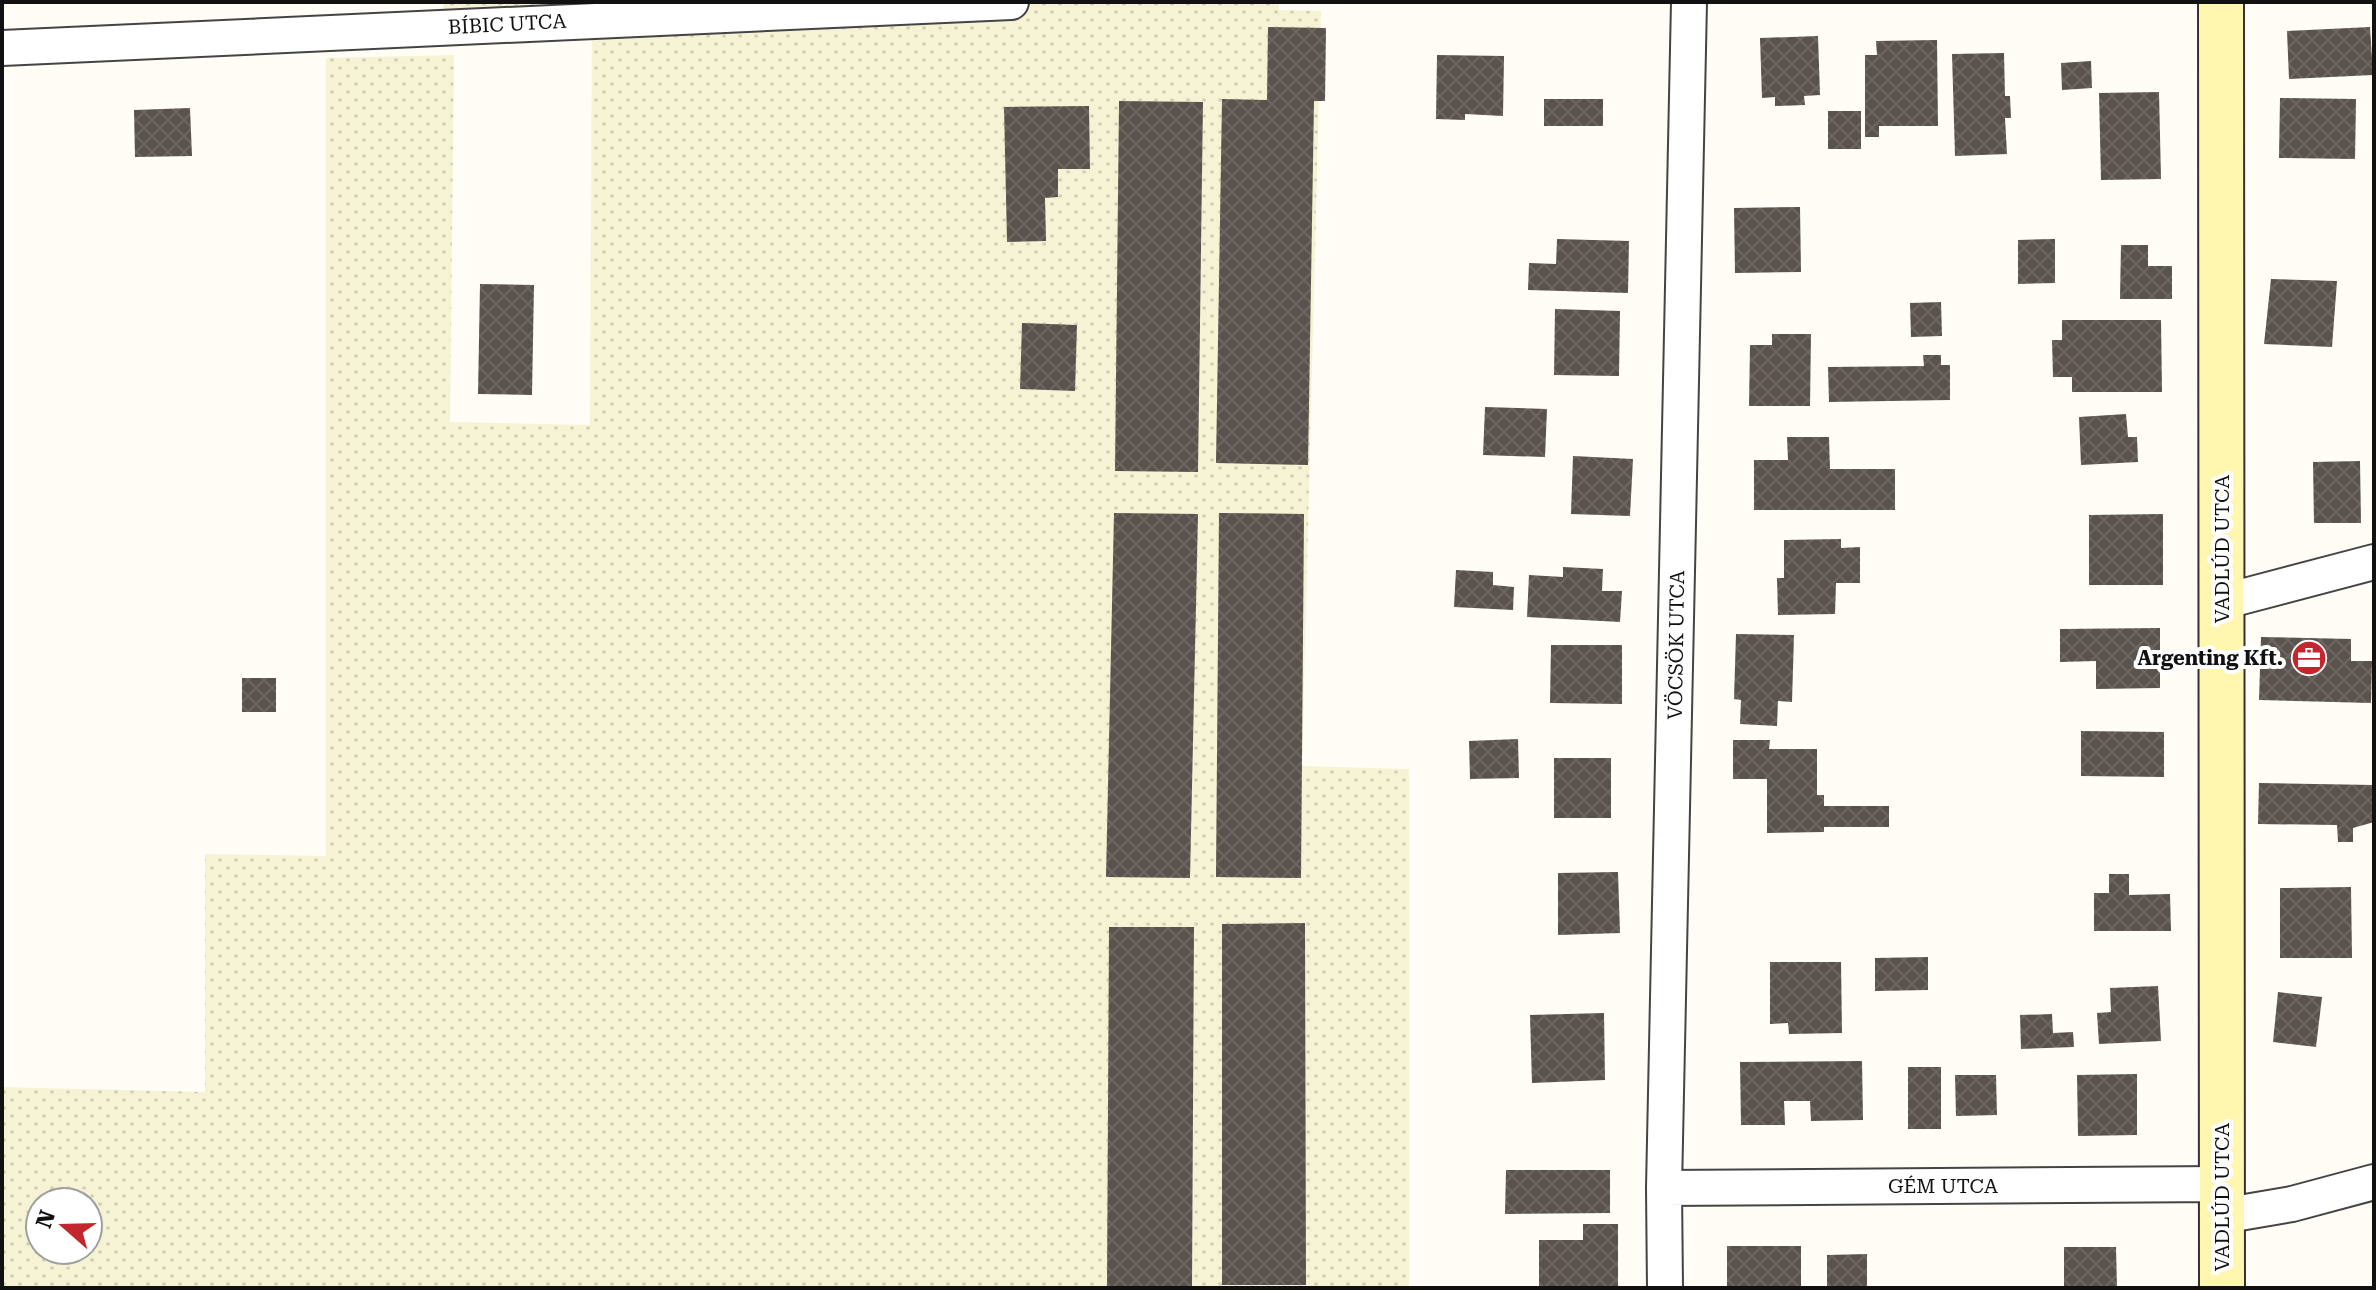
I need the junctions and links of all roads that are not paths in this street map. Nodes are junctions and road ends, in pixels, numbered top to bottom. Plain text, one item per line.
1 (1011, 2) edge
2 (1689, 2) edge
3 (2221, 2) edge
4 (2, 48) edge
5 (2374, 562) edge
6 (2222, 602) junction
7 (2374, 1182) edge
8 (1664, 1188) junction
9 (2222, 1200) junction
10 (1665, 1288) edge
11 (2222, 1288) edge

1 - 4 street, BÍBIC UTCA
2 - 8 street, VÖCSÖK UTCA
3 - 6 street, VADLÚD UTCA
5 - 6 street
6 - 9 street, VADLÚD UTCA
7 - 9 street, GÉM UTCA
8 - 9 street, GÉM UTCA
8 - 10 street, VÖCSÖK UTCA
9 - 11 street, VADLÚD UTCA

